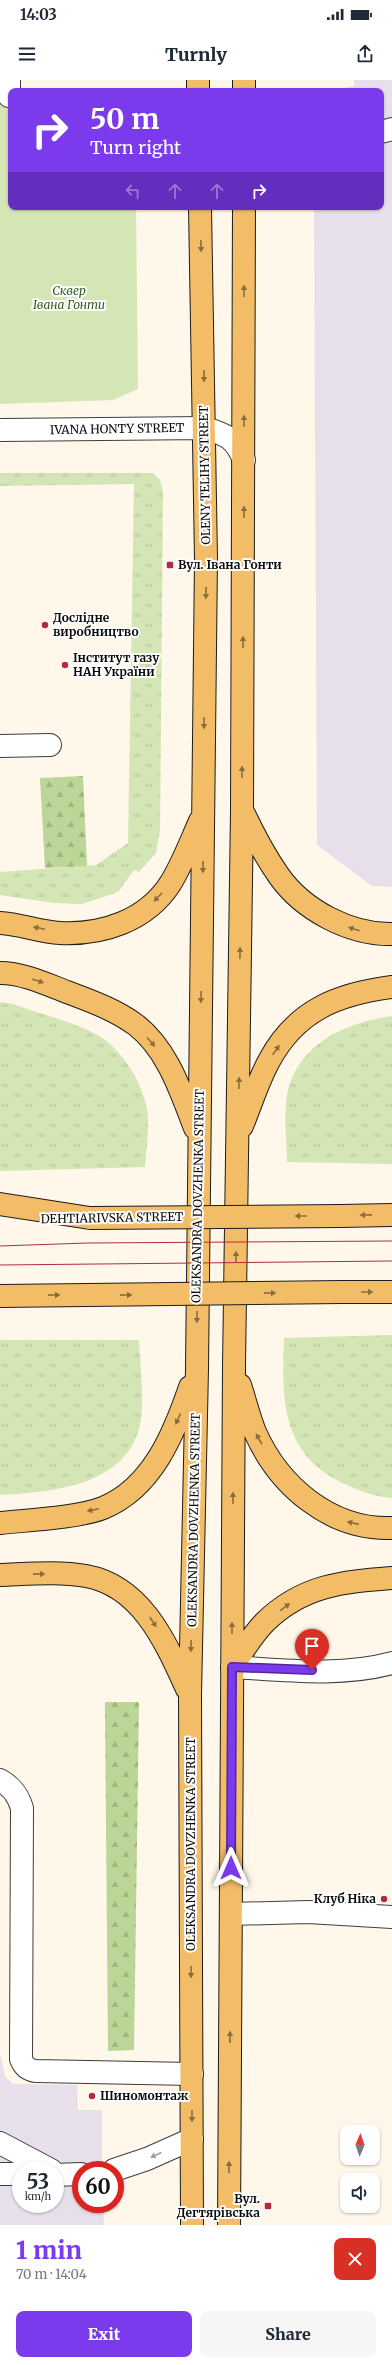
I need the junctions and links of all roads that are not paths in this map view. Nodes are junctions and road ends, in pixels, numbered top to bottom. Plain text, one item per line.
1 (200, 210) edge
2 (244, 210) edge
3 (205, 428) junction
4 (0, 430) edge
5 (244, 460) junction
6 (50, 745) dead end
7 (0, 746) edge
8 (242, 811) junction
9 (204, 814) junction
10 (0, 923) edge
11 (392, 934) edge
12 (0, 973) edge
13 (392, 987) edge
14 (238, 1136) junction
15 (199, 1138) junction
16 (0, 1204) edge
17 (392, 1215) edge
18 (90, 1218) junction
19 (0, 1220) edge
20 (392, 1292) edge
21 (10, 1296) edge
22 (0, 1302) edge
23 (234, 1366) junction
24 (196, 1369) junction
25 (0, 1523) edge
26 (392, 1528) edge
27 (0, 1575) edge
28 (392, 1578) edge
29 (392, 1663) edge
30 (232, 1667) junction
31 (190, 1695) junction
32 (0, 1780) edge
33 (231, 1914) junction
34 (392, 1917) edge
35 (192, 2074) junction
36 (192, 2139) junction
37 (0, 2143) edge
38 (33, 2161) edge
39 (124, 2167) edge
40 (0, 2174) edge
41 (12, 2174) edge
42 (192, 2225) edge
43 (229, 2225) edge

1 -> 3 main road, OLENY TELIHY STREET
5 -> 2 main road
3 - 4 street, IVANA HONTY STREET
3 - 5 street, IVANA HONTY STREET
3 -> 9 main road, OLENY TELIHY STREET
8 -> 5 main road
6 - 7 street
11 -> 8 main road
14 -> 8 main road
9 -> 10 main road
9 -> 15 main road, OLEKSANDRA DOVZHENKA STREET
12 -> 15 main road
14 -> 13 main road
23 -> 14 main road
15 -> 24 main road, OLEKSANDRA DOVZHENKA STREET
16 - 18 main road
17 -> 18 main road, DEHTIARIVSKA STREET, bridge
18 - 19 main road, DEHTIARIVSKA STREET
21 -> 20 main road, bridge
21 - 22 main road
26 -> 23 main road
30 -> 23 main road
24 -> 25 main road
24 -> 31 main road, OLEKSANDRA DOVZHENKA STREET
27 -> 31 main road
30 -> 28 main road
29 - 30 street
30 - 33 main road
31 -> 35 main road, OLEKSANDRA DOVZHENKA STREET
32 - 35 street
33 - 34 street
43 -> 33 main road
35 -> 36 main road, OLEKSANDRA DOVZHENKA STREET
36 -> 39 street
36 - 42 main road, OLEKSANDRA DOVZHENKA STREET
37 - 38 street
40 - 41 street

